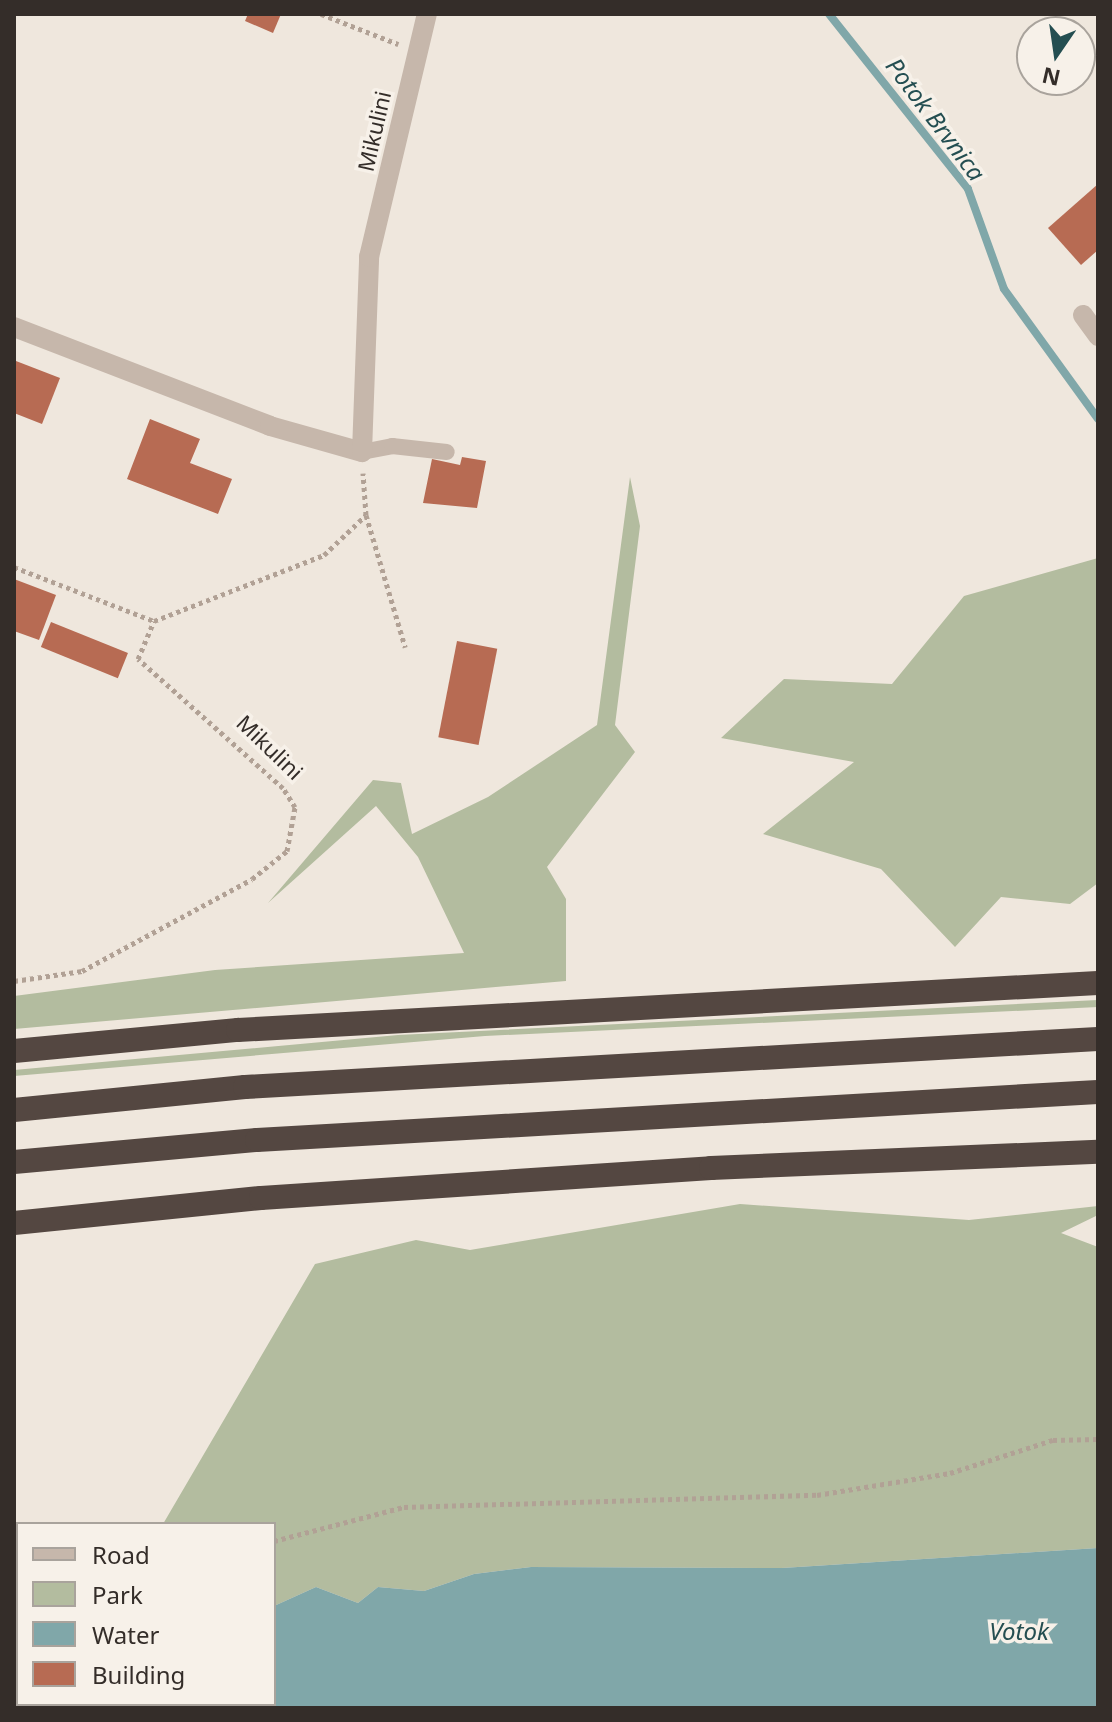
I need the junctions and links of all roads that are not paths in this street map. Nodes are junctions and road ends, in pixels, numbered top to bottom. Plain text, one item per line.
1 (427, 14) edge
2 (1083, 315) dead end
3 (14, 327) edge
4 (1098, 336) edge
5 (362, 452) junction
6 (447, 452) dead end
7 (1098, 983) edge
8 (1098, 1039) edge
9 (14, 1051) edge
10 (1098, 1092) edge
11 (14, 1110) edge
12 (1098, 1152) edge
13 (14, 1162) edge
14 (14, 1223) edge

1 - 5 street, Mikulini
2 - 4 street
3 - 5 street
5 - 6 lane
7 - 9 highway
8 - 11 highway
10 - 13 highway
12 - 14 highway

